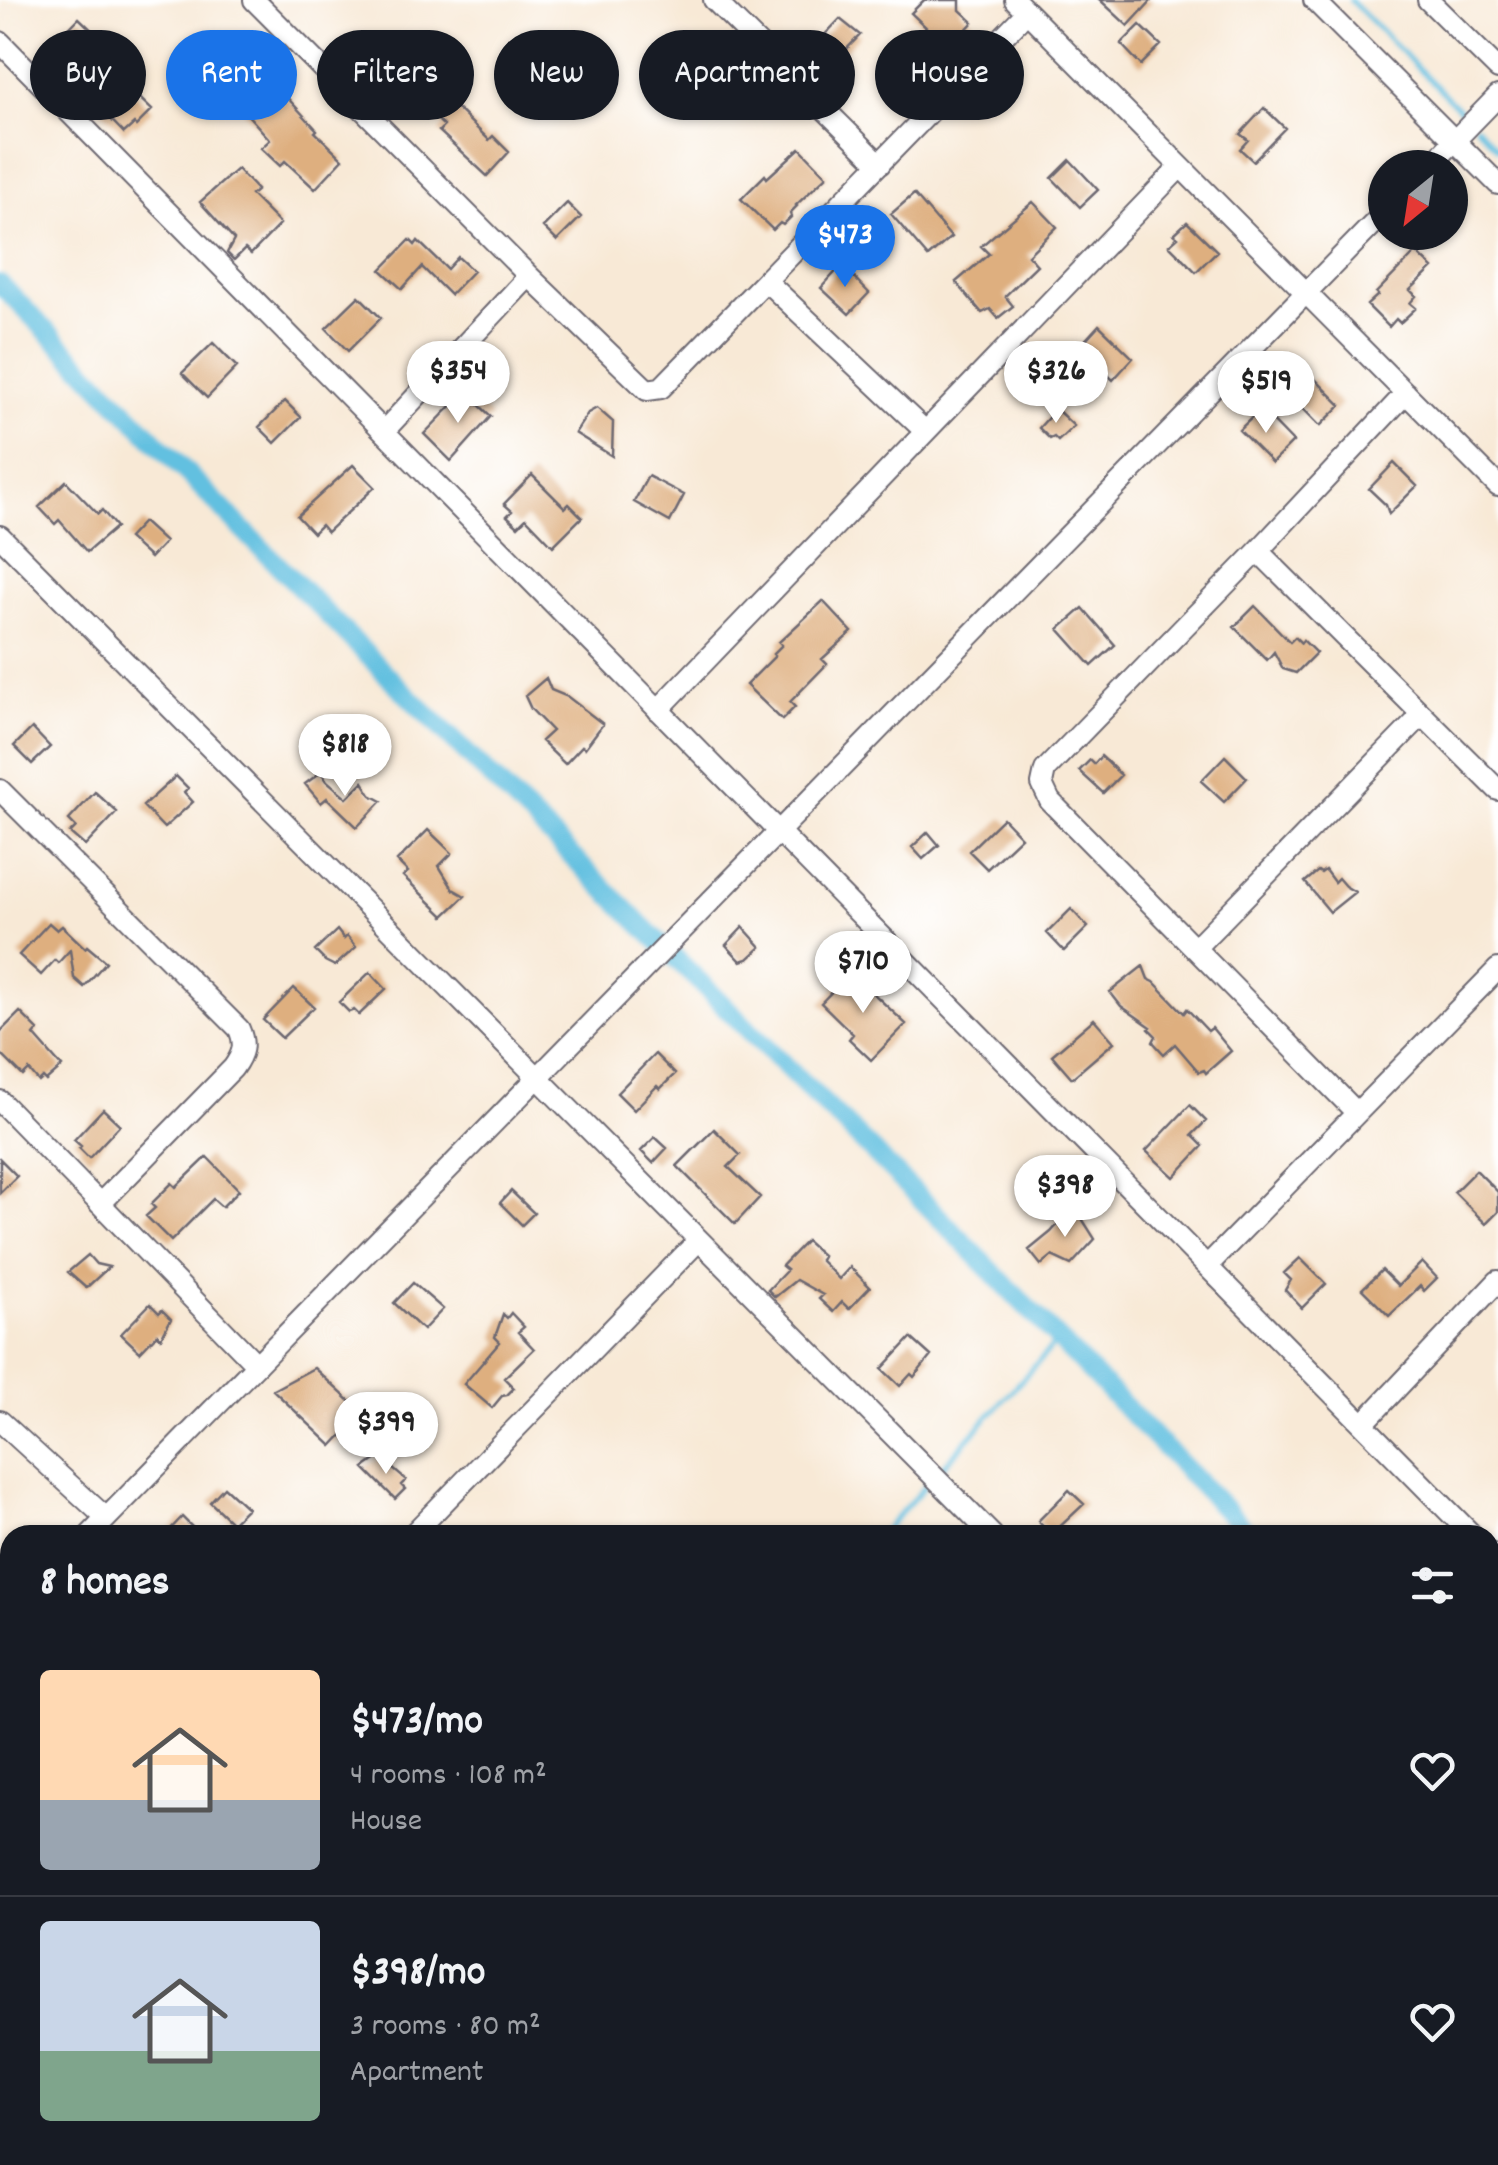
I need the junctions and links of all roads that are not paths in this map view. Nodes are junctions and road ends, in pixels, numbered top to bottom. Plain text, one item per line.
1 (254, 0) edge
2 (714, 0) edge
3 (1314, 0) edge
4 (1428, 0) edge
5 (1021, 6) edge
6 (0, 42) edge
7 (1498, 69) edge
8 (1498, 96) edge
9 (1455, 140) junction
10 (1445, 150) edge
11 (880, 164) junction
12 (1180, 166) junction
13 (1498, 184) edge
14 (1368, 229) edge
15 (529, 276) junction
16 (766, 281) junction
17 (1306, 293) junction
18 (1406, 393) junction
19 (384, 431) junction
20 (926, 432) junction
21 (1498, 486) edge
22 (0, 536) edge
23 (1258, 552) junction
24 (658, 710) junction
25 (1422, 715) junction
26 (0, 790) edge
27 (1498, 790) edge
28 (778, 832) junction
29 (1195, 948) junction
30 (1498, 969) edge
31 (539, 1078) junction
32 (0, 1101) edge
33 (1356, 1112) junction
34 (100, 1204) junction
35 (699, 1240) junction
36 (1207, 1266) junction
37 (1498, 1282) edge
38 (256, 1364) junction
39 (0, 1421) edge
40 (1363, 1424) junction
41 (106, 1518) junction
42 (99, 1525) edge
43 (422, 1525) edge
44 (982, 1525) edge
45 (1462, 1525) edge

1 - 15 street
2 - 11 street
3 - 9 street
4 - 7 street
5 - 11 street
5 - 12 street
6 - 19 street
8 - 9 street
9 - 10 street
9 - 13 street
11 - 16 street
12 - 17 street
12 - 20 street
14 - 17 street
15 - 16 street
15 - 19 street
16 - 20 street
17 - 18 street
17 - 28 street
18 - 21 street
18 - 23 street
19 - 24 street
20 - 24 street
22 - 31 street
23 - 25 street
23 - 29 street
24 - 28 street
25 - 27 street
25 - 29 street
26 - 34 street
28 - 31 street
28 - 36 street
29 - 33 street
30 - 33 street
31 - 35 street
31 - 38 street
32 - 34 street
33 - 36 street
34 - 38 street
35 - 43 street
35 - 44 street
36 - 40 street
37 - 40 street
38 - 41 street
39 - 41 street
40 - 45 street
41 - 42 street

